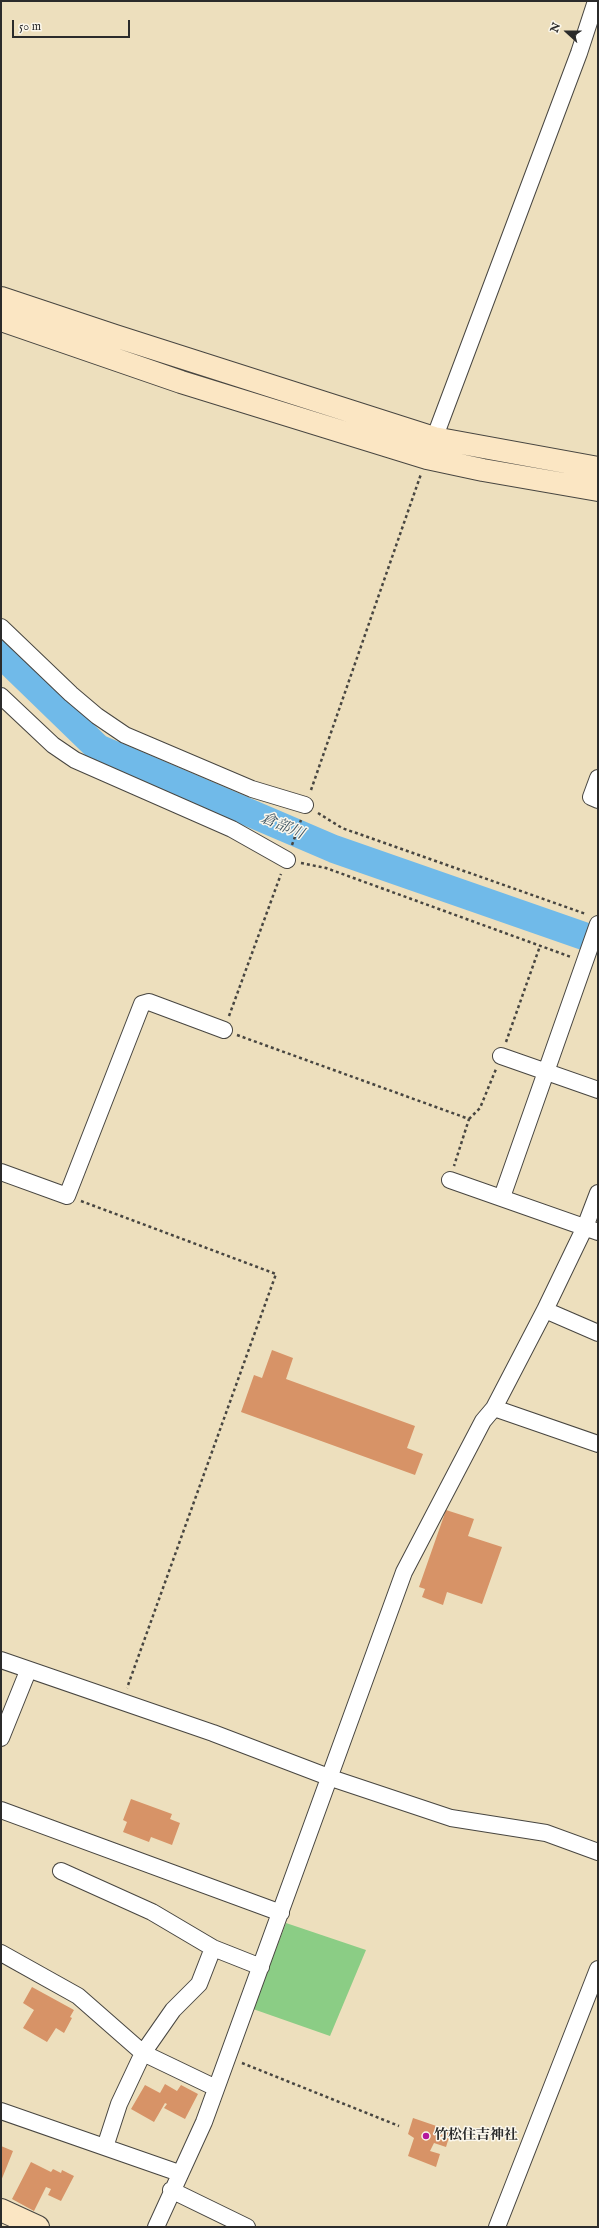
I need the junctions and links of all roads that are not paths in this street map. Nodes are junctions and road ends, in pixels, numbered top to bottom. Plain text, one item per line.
1 (596, 1) edge
2 (594, 24) edge
3 (1, 298) edge
4 (1, 320) edge
5 (430, 448) junction
6 (598, 468) edge
7 (598, 490) edge
8 (1, 627) edge
9 (1, 696) edge
10 (598, 778) edge
11 (598, 800) edge
12 (304, 809) road end
13 (289, 854) road end
14 (594, 924) edge
15 (224, 1030) road end
16 (501, 1056) road end
17 (546, 1071) junction
18 (598, 1090) edge
19 (1, 1172) edge
20 (450, 1180) road end
21 (598, 1193) edge
22 (502, 1197) junction
23 (592, 1230) edge
24 (545, 1310) junction
25 (598, 1334) edge
26 (494, 1408) junction
27 (598, 1444) edge
28 (1, 1660) edge
29 (28, 1671) junction
30 (1, 1738) edge
31 (331, 1778) junction
32 (1, 1810) edge
33 (598, 1852) edge
34 (61, 1871) dead end
35 (281, 1913) junction
36 (213, 1948) junction
37 (1, 1953) edge
38 (261, 1967) junction
39 (598, 1969) edge
40 (143, 2053) junction
41 (216, 2088) junction
42 (1, 2111) edge
43 (105, 2147) junction
44 (179, 2174) junction
45 (171, 2190) junction
46 (1, 2210) edge
47 (38, 2227) edge
48 (156, 2227) edge
49 (247, 2227) edge
50 (497, 2227) edge

1 - 2 street
2 - 5 street
3 - 5 street
4 - 5 street
5 - 6 street
5 - 7 street
8 - 12 street
9 - 13 street
10 - 11 street
14 - 17 street
15 - 19 street
16 - 17 street
17 - 18 street
17 - 22 street
20 - 22 street
21 - 23 street
22 - 23 street
23 - 24 street
24 - 25 street
24 - 26 street
26 - 27 street
26 - 31 street
28 - 29 street
29 - 30 street
29 - 31 street
31 - 33 street
31 - 35 street
32 - 35 street
34 - 36 street
35 - 38 street
36 - 38 street
36 - 40 street
37 - 40 street
38 - 41 street
39 - 50 street
40 - 41 street
40 - 43 street
41 - 44 street
42 - 43 street
43 - 44 street
44 - 45 street
45 - 48 street
45 - 49 street
46 - 47 street

